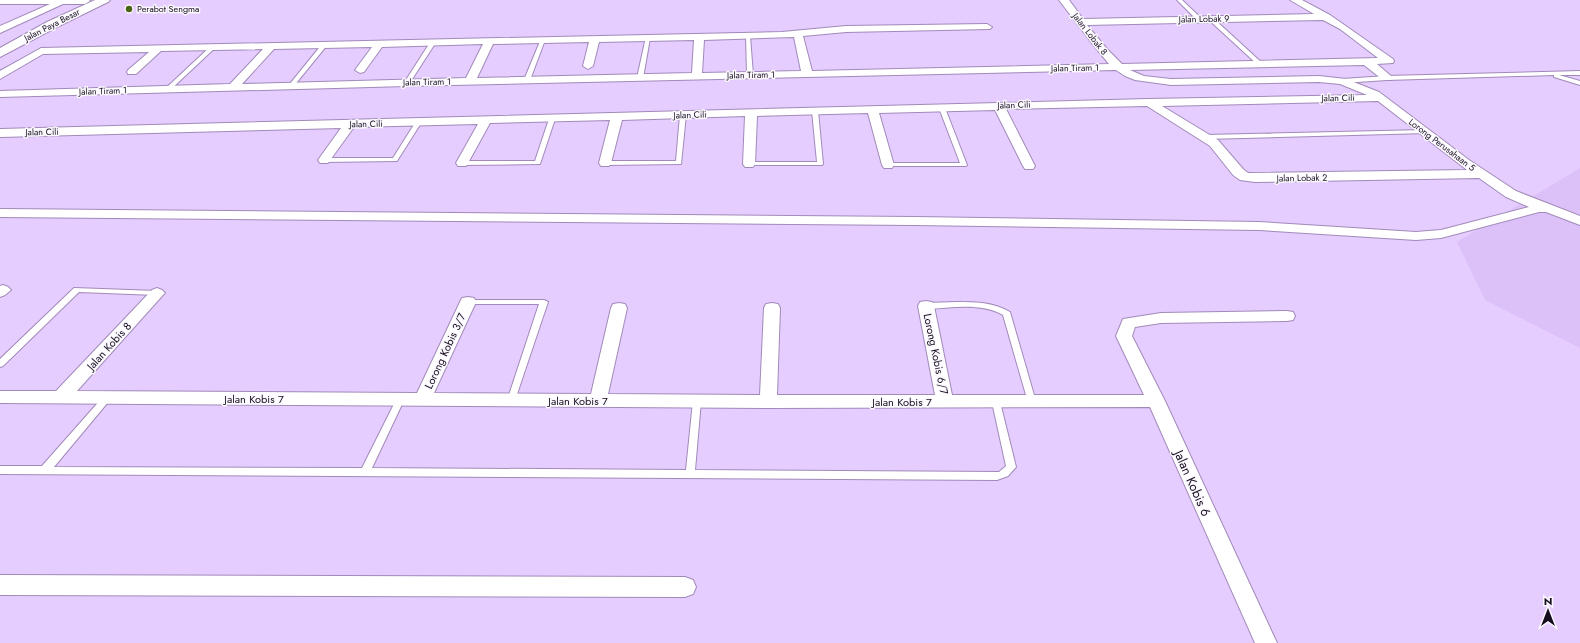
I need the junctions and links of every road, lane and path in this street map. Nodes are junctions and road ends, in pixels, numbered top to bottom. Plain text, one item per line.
1 (104, 0) edge
2 (1064, 0) edge
3 (1179, 0) edge
4 (1295, 0) edge
5 (0, 1) edge
6 (64, 1) edge
7 (87, 1) edge
8 (0, 10) edge
9 (43, 10) junction
10 (1327, 17) junction
11 (1211, 19) junction
12 (1200, 20) junction
13 (1080, 22) junction
14 (987, 27) dead end
15 (0, 30) edge
16 (798, 34) junction
17 (748, 36) junction
18 (698, 37) junction
19 (648, 38) junction
20 (595, 39) junction
21 (543, 40) junction
22 (490, 41) junction
23 (433, 42) junction
24 (380, 43) junction
25 (0, 44) edge
26 (325, 44) junction
27 (272, 46) junction
28 (213, 47) junction
29 (159, 48) junction
30 (0, 53) edge
31 (1368, 62) junction
32 (1260, 64) junction
33 (588, 66) dead end
34 (1119, 67) junction
35 (360, 70) dead end
36 (132, 72) dead end
37 (1548, 73) junction
38 (1580, 73) edge
39 (807, 74) junction
40 (750, 75) junction
41 (0, 76) edge
42 (697, 76) junction
43 (640, 78) junction
44 (1387, 78) junction
45 (527, 80) junction
46 (470, 81) junction
47 (1342, 81) junction
48 (407, 83) junction
49 (1580, 83) edge
50 (291, 86) junction
51 (232, 88) junction
52 (167, 90) junction
53 (0, 94) edge
54 (1380, 98) junction
55 (1148, 102) junction
56 (998, 106) junction
57 (942, 108) junction
58 (873, 110) junction
59 (815, 111) junction
60 (751, 113) junction
61 (683, 115) junction
62 (618, 117) junction
63 (552, 119) junction
64 (485, 121) junction
65 (418, 123) junction
66 (350, 124) junction
67 (1425, 132) junction
68 (0, 133) edge
69 (1205, 137) junction
70 (324, 160) joint
71 (462, 163) joint
72 (604, 164) joint
73 (749, 164) joint
74 (888, 165) joint
75 (1029, 166) dead end
76 (1482, 174) junction
77 (1546, 208) junction
78 (0, 213) edge
79 (1580, 221) edge
80 (157, 293) joint
81 (468, 302) joint
82 (926, 306) joint
83 (619, 308) dead end
84 (772, 308) dead end
85 (1287, 316) dead end
86 (0, 364) edge
87 (0, 397) edge
88 (60, 398) junction
89 (106, 399) junction
90 (400, 400) junction
91 (422, 400) junction
92 (511, 400) junction
93 (598, 401) junction
94 (697, 401) junction
95 (1156, 401) junction
96 (768, 402) junction
97 (945, 402) junction
98 (996, 402) junction
99 (1032, 402) junction
100 (0, 470) edge
101 (45, 470) junction
102 (365, 472) junction
103 (690, 474) junction
104 (0, 585) edge
105 (685, 588) dead end
106 (1266, 643) edge

1 - 30 street, Jalan Paya Besar
2 - 13 street, Jalan Lobak 8
3 - 12 lane
4 - 10 street, Jalan Tiram 1
5 - 6 street
6 - 7 street
6 - 9 street
7 - 25 street, Jalan Paya Besar
8 - 9 street
9 - 15 street
10 - 11 street, Jalan Lobak 9
10 - 31 street, Jalan Tiram 1
11 - 12 street, Jalan Lobak 9
11 - 32 lane
12 - 13 street, Jalan Lobak 9
13 - 34 street, Jalan Lobak 8
14 - 16 street
16 - 17 street
16 - 39 street
17 - 18 street
17 - 40 lane
18 - 19 street
18 - 42 street
19 - 20 street
19 - 43 lane
20 - 21 street
20 - 33 street
21 - 22 street
21 - 45 lane
22 - 23 street
22 - 46 street
23 - 24 street
23 - 48 lane
24 - 26 street
24 - 35 street
26 - 27 street
26 - 50 lane
27 - 28 street
27 - 51 street
28 - 29 street
28 - 52 lane
29 - 36 street
29 - 41 street
31 - 32 street, Jalan Tiram 1
31 - 44 street
32 - 34 street, Jalan Tiram 1
34 - 39 street, Jalan Tiram 1
34 - 47 street, Lorong Perusahaan 5
37 - 38 lane, Lorong Perusahaan 5
37 - 44 lane, Lorong Perusahaan 5
37 - 49 lane
39 - 40 street, Jalan Tiram 1
40 - 42 street, Jalan Tiram 1
42 - 43 street, Jalan Tiram 1
43 - 45 street, Jalan Tiram 1
44 - 47 lane, Lorong Perusahaan 5
45 - 46 street, Jalan Tiram 1
46 - 48 street, Jalan Tiram 1
47 - 54 street, Lorong Perusahaan 5
48 - 50 street, Jalan Tiram 1
50 - 51 street, Jalan Tiram 1
51 - 52 street, Jalan Tiram 1
52 - 53 street, Jalan Tiram 1
54 - 55 street, Jalan Cili
54 - 67 street, Lorong Perusahaan 5
55 - 56 street, Jalan Cili
55 - 69 street, Jalan Lobak 2
56 - 57 street, Jalan Cili
56 - 75 street
57 - 58 street, Jalan Cili
57 - 74 lane
58 - 59 street, Jalan Cili
58 - 74 street
59 - 60 street, Jalan Cili
59 - 73 lane
60 - 61 street, Jalan Cili
60 - 73 street
61 - 62 street, Jalan Cili
61 - 72 lane
62 - 63 street, Jalan Cili
62 - 72 street
63 - 64 street, Jalan Cili
63 - 71 lane
64 - 65 street, Jalan Cili
64 - 71 street
65 - 66 street, Jalan Cili
65 - 70 lane
66 - 68 street, Jalan Cili
66 - 70 street
67 - 69 lane
67 - 76 street, Lorong Perusahaan 5
69 - 76 street, Jalan Lobak 2
76 - 77 street, Lorong Perusahaan 5
77 - 78 street
77 - 79 street, Lorong Perusahaan 5
80 - 86 lane
80 - 88 street, Jalan Kobis 8
81 - 91 street, Lorong Kobis 3/7
81 - 92 lane
82 - 97 street, Lorong Kobis 6/7
82 - 99 lane
83 - 93 street
84 - 96 street
85 - 95 street, Jalan Kobis 6
87 - 88 street, Jalan Kobis 7
88 - 89 street, Jalan Kobis 7
89 - 90 street, Jalan Kobis 7
89 - 101 lane
90 - 91 street, Jalan Kobis 7
90 - 102 lane
91 - 92 street, Jalan Kobis 7
92 - 93 street, Jalan Kobis 7
93 - 94 street, Jalan Kobis 7
94 - 96 street, Jalan Kobis 7
94 - 103 lane
95 - 99 street, Jalan Kobis 7
95 - 106 street, Jalan Kobis 6
96 - 97 street, Jalan Kobis 7
97 - 98 street, Jalan Kobis 7
98 - 99 street, Jalan Kobis 7
98 - 103 lane
100 - 101 lane
101 - 102 lane
102 - 103 lane
104 - 105 street

